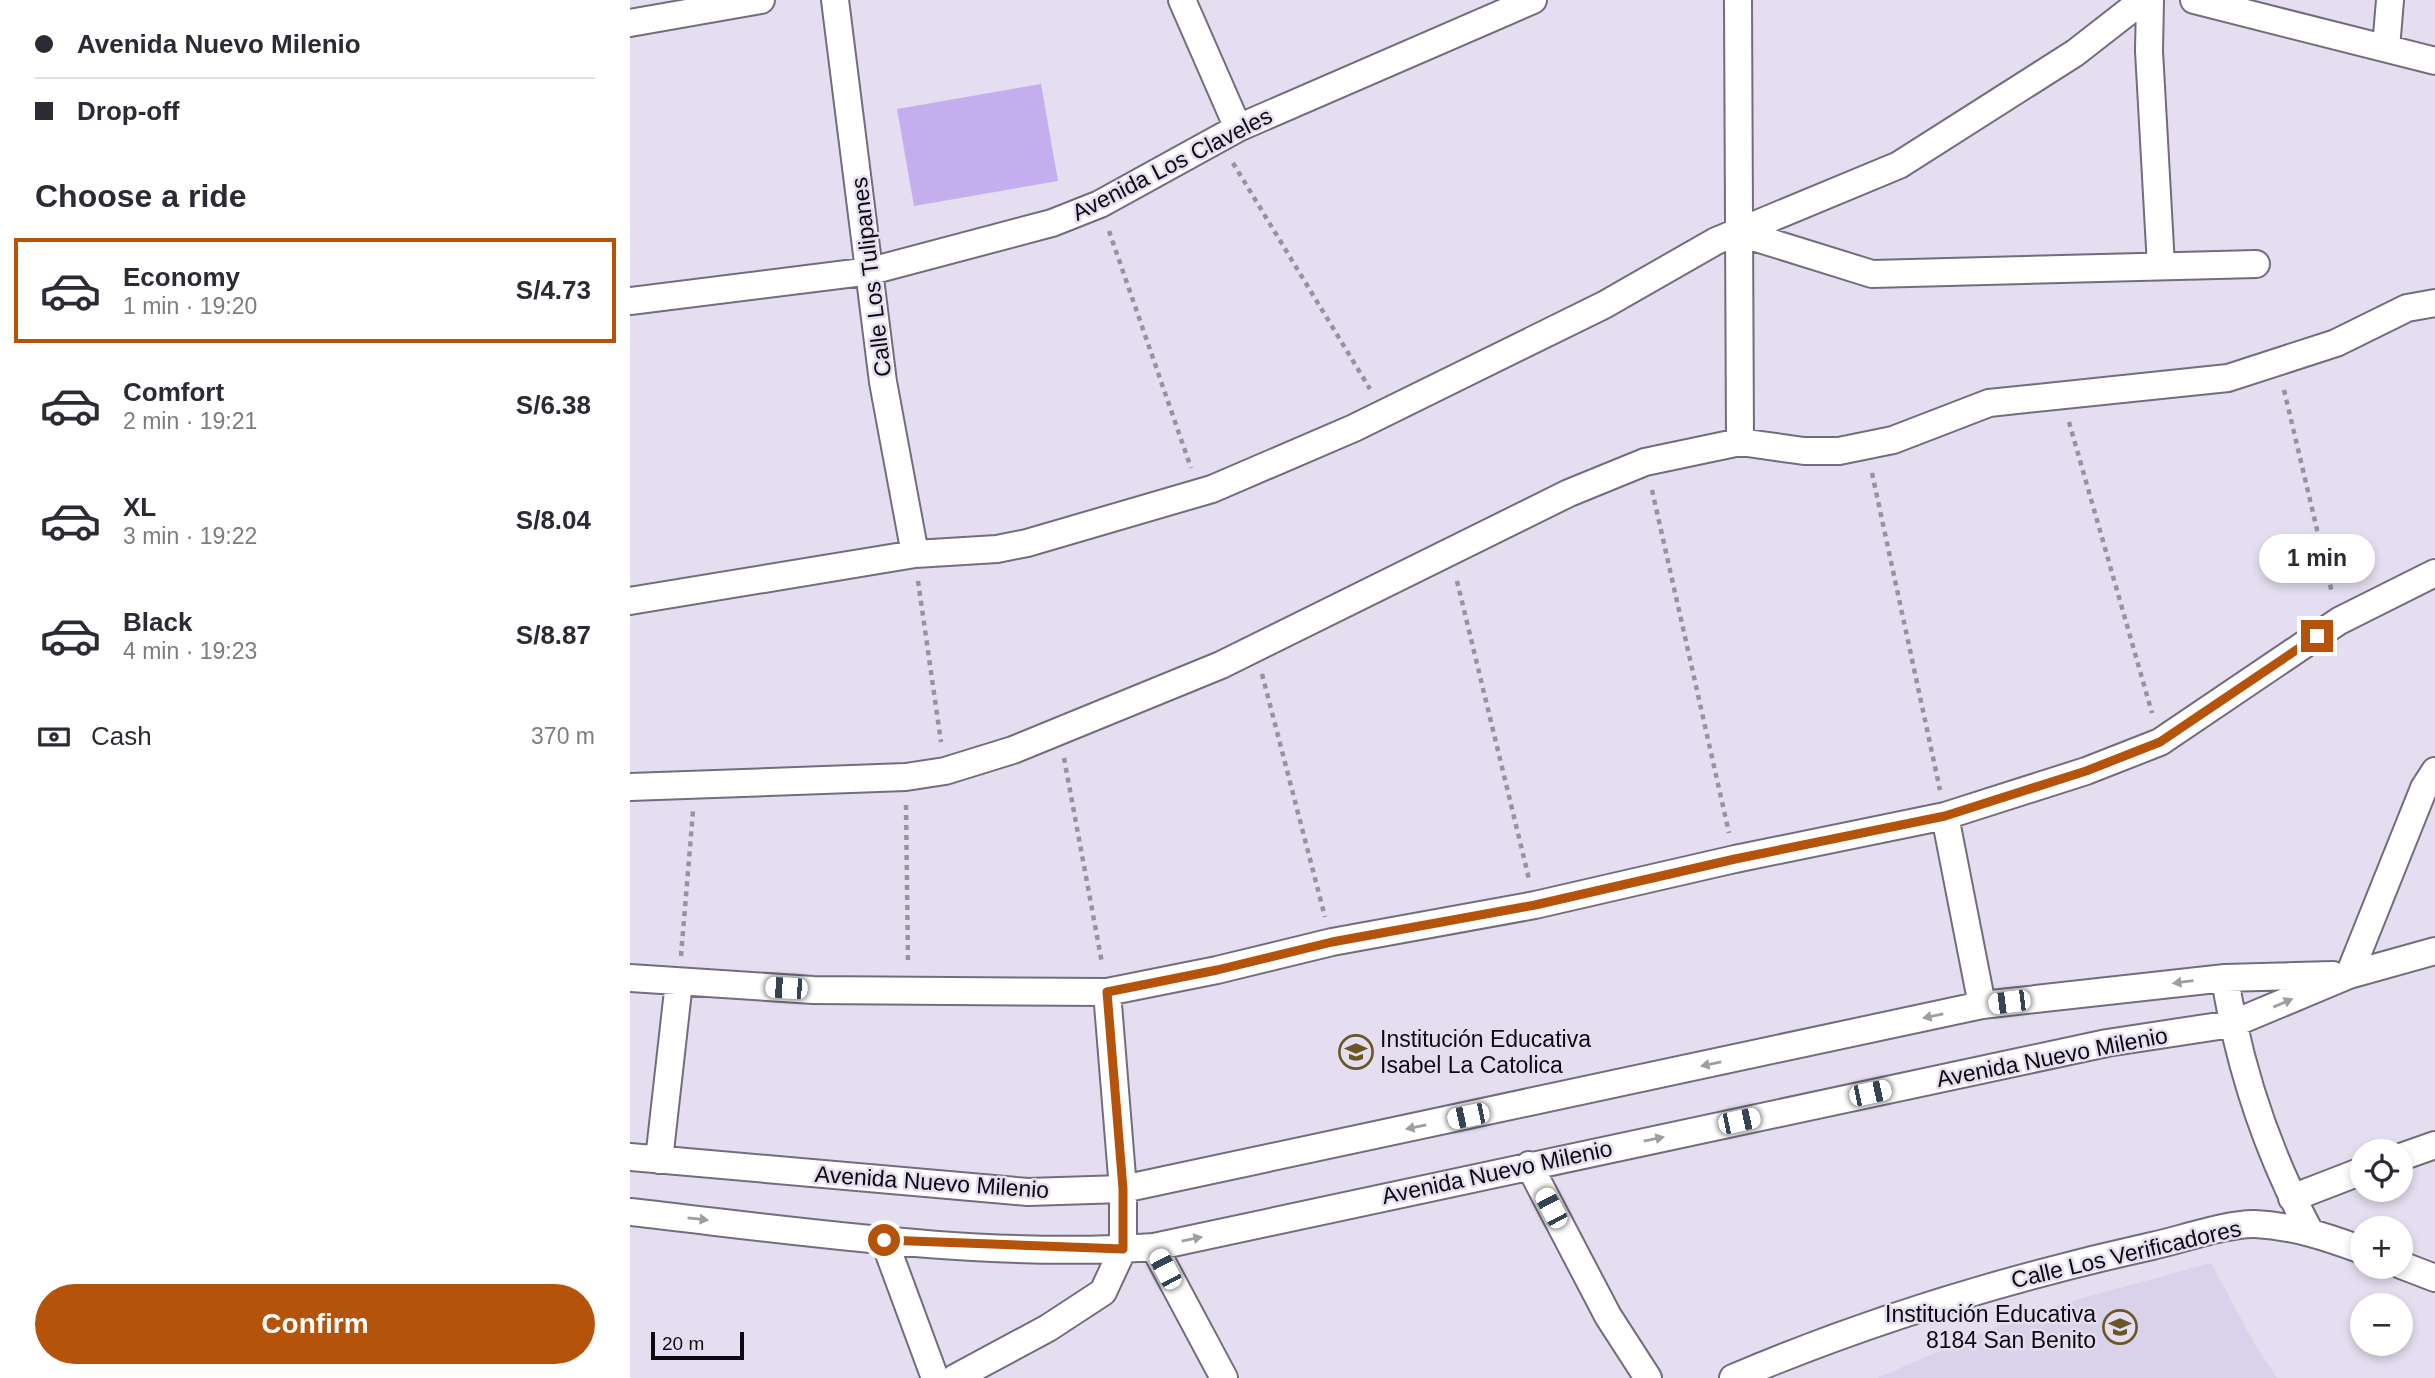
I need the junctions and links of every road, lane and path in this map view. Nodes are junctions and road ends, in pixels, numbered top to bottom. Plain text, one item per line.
1 (761, 0) edge
2 (835, 0) edge
3 (1182, 0) edge
4 (1533, 0) edge
5 (1738, 0) edge
6 (2143, 0) edge
7 (2150, 0) edge
8 (2194, 0) edge
9 (2390, 0) edge
10 (630, 23) edge
11 (2386, 48) junction
12 (2435, 61) edge
13 (1228, 133) junction
14 (1100, 204) junction
15 (1737, 232) junction
16 (2256, 264) dead end
17 (2161, 266) junction
18 (871, 271) junction
19 (630, 301) edge
20 (2435, 303) edge
21 (2277, 362) junction
22 (2061, 394) junction
23 (1384, 413) junction
24 (1740, 442) junction
25 (1866, 445) junction
26 (1645, 462) junction
27 (1200, 492) junction
28 (1453, 552) junction
29 (915, 554) junction
30 (2435, 573) edge
31 (630, 601) edge
32 (2339, 621) junction
33 (1256, 650) junction
34 (1059, 730) junction
35 (2160, 742) junction
36 (945, 771) junction
37 (2435, 771) edge
38 (905, 776) junction
39 (695, 786) junction
40 (630, 787) edge
41 (1945, 816) junction
42 (1735, 859) junction
43 (1535, 905) junction
44 (1332, 942) junction
45 (2435, 951) edge
46 (2348, 975) junction
47 (630, 978) edge
48 (2225, 978) junction
49 (679, 982) junction
50 (909, 992) junction
51 (1107, 992) junction
52 (1982, 1005) junction
53 (2232, 1024) junction
54 (2435, 1145) edge
55 (2413, 1153) edge
56 (630, 1157) edge
57 (659, 1160) junction
58 (1529, 1165) junction
59 (2350, 1176) edge
60 (1123, 1189) junction
61 (2292, 1198) junction
62 (630, 1212) edge
63 (2309, 1230) junction
64 (884, 1240) junction
65 (2350, 1245) edge
66 (1154, 1247) junction
67 (1123, 1249) junction
68 (2413, 1270) edge
69 (2435, 1278) edge
70 (936, 1378) edge
71 (955, 1378) edge
72 (1224, 1378) edge
73 (1648, 1378) edge
74 (1733, 1378) edge

1 - 10 street
2 - 18 street, Calle Los Tulipanes
3 - 13 street
4 - 13 street, Avenida Los Claveles
5 - 15 street
6 - 15 street
7 - 17 street
8 - 11 street
9 - 11 street
11 - 12 street
13 - 14 street, Avenida Los Claveles
13 - 23 path
14 - 18 street, Avenida Los Claveles
14 - 27 path
15 - 17 street
15 - 23 street
15 - 24 street
16 - 17 street
18 - 19 street, Avenida Los Claveles
18 - 29 street, Calle Los Tulipanes
20 - 21 street
21 - 22 street
21 - 32 path
22 - 25 street
22 - 35 path
23 - 27 street
24 - 25 street
24 - 26 street
25 - 41 path
26 - 28 street
26 - 42 path
27 - 29 street
28 - 33 street
28 - 43 path
29 - 31 street
29 - 36 path
30 - 32 street
32 - 35 street
33 - 34 street
33 - 44 path
34 - 36 street
34 - 51 path
35 - 41 street
36 - 38 street
37 - 46 street
38 - 39 street
38 - 50 path
39 - 40 street
39 - 49 path
41 - 42 street
41 - 52 street
42 - 43 street
43 - 44 street
44 - 51 street
45 - 46 street, Avenida Nuevo Milenio
46 - 48 street, Avenida Nuevo Milenio
53 -> 46 street, Avenida Nuevo Milenio
47 - 49 street
48 -> 52 street, Avenida Nuevo Milenio
48 - 53 street
49 - 50 street
49 - 57 street
50 - 51 street
51 - 60 street
52 -> 60 street, Avenida Nuevo Milenio
58 -> 53 street, Avenida Nuevo Milenio
53 - 61 street
54 - 55 street
56 - 57 street, Avenida Nuevo Milenio
57 - 60 street, Avenida Nuevo Milenio
66 -> 58 street, Avenida Nuevo Milenio
58 - 73 street
59 - 61 street
60 - 67 street
61 - 63 street
62 -> 64 street, Avenida Nuevo Milenio
63 - 65 street, Calle Los Verificadores
63 - 74 street, Calle Los Verificadores
64 - 67 street, Avenida Nuevo Milenio
64 - 70 street
66 - 67 street, Avenida Nuevo Milenio
66 - 72 street
67 - 71 street
68 - 69 street

